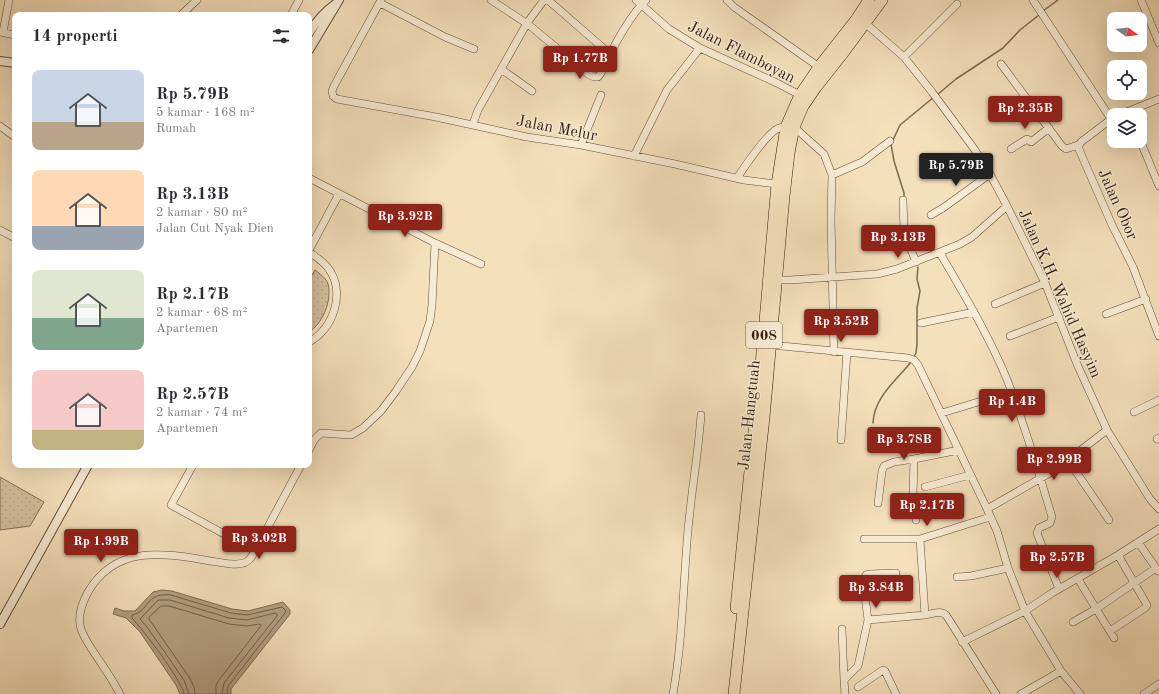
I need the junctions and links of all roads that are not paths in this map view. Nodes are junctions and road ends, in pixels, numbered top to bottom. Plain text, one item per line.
1 (9, 0) edge
2 (197, 0) edge
3 (299, 0) edge
4 (491, 0) edge
5 (544, 0) edge
6 (548, 0) edge
7 (726, 0) edge
8 (869, 0) edge
9 (882, 0) edge
10 (1033, 0) edge
11 (1141, 0) edge
12 (339, 1) edge
13 (380, 1) edge
14 (641, 2) edge
15 (957, 4) dead end
16 (183, 12) edge
17 (293, 12) edge
18 (527, 23) junction
19 (865, 23) junction
20 (312, 28) edge
21 (1, 32) edge
22 (12, 34) edge
23 (1159, 43) edge
24 (312, 46) edge
25 (700, 48) junction
26 (474, 49) dead end
27 (610, 54) junction
28 (904, 57) junction
29 (0, 61) edge
30 (12, 63) edge
31 (1001, 64) dead end
32 (819, 67) junction
33 (501, 69) junction
34 (532, 91) dead end
35 (601, 95) dead end
36 (800, 95) junction
37 (1159, 99) edge
38 (1140, 108) edge
39 (1107, 109) edge
40 (1107, 123) edge
41 (473, 124) junction
42 (0, 126) edge
43 (790, 127) junction
44 (1049, 128) junction
45 (12, 135) edge
46 (890, 141) dead end
47 (581, 145) junction
48 (1078, 146) junction
49 (1143, 148) edge
50 (1011, 149) dead end
51 (634, 156) junction
52 (832, 174) junction
53 (990, 174) junction
54 (737, 178) junction
55 (312, 180) edge
56 (777, 184) junction
57 (1159, 186) edge
58 (339, 194) junction
59 (903, 200) dead end
60 (1007, 206) junction
61 (930, 215) dead end
62 (0, 230) edge
63 (12, 236) edge
64 (435, 243) junction
65 (312, 245) edge
66 (312, 253) edge
67 (940, 253) junction
68 (916, 262) junction
69 (480, 264) dead end
70 (832, 277) junction
71 (777, 280) junction
72 (1045, 283) junction
73 (1146, 300) junction
74 (995, 304) dead end
75 (974, 312) junction
76 (1106, 314) dead end
77 (1060, 317) junction
78 (921, 323) dead end
79 (1010, 336) dead end
80 (1159, 336) edge
81 (312, 340) edge
82 (771, 345) junction
83 (834, 352) junction
84 (847, 352) junction
85 (1012, 392) junction
86 (762, 397) junction
87 (1159, 400) edge
88 (942, 412) junction
89 (1134, 412) dead end
90 (701, 415) dead end
91 (1107, 430) junction
92 (841, 440) dead end
93 (312, 444) edge
94 (959, 450) junction
95 (914, 459) junction
96 (1068, 460) junction
97 (86, 468) edge
98 (190, 468) edge
99 (299, 468) edge
100 (970, 475) junction
101 (1041, 478) junction
102 (926, 487) dead end
103 (878, 503) dead end
104 (987, 509) junction
105 (1159, 509) edge
106 (990, 517) junction
107 (916, 520) dead end
108 (1109, 520) dead end
109 (1159, 529) edge
110 (864, 539) dead end
111 (920, 539) junction
112 (1138, 542) junction
113 (255, 551) junction
114 (1118, 555) junction
115 (1008, 568) junction
116 (1158, 570) edge
117 (896, 573) dead end
118 (957, 577) dead end
119 (1078, 579) junction
120 (1134, 583) junction
121 (1059, 589) junction
122 (1096, 609) junction
123 (1025, 611) junction
124 (925, 615) junction
125 (868, 620) junction
126 (1073, 622) dead end
127 (0, 624) edge
128 (842, 629) dead end
129 (1110, 631) junction
130 (1114, 638) dead end
131 (962, 642) junction
132 (1061, 671) junction
133 (844, 680) junction
134 (1159, 684) edge
135 (858, 688) dead end
136 (120, 694) edge
137 (673, 694) edge
138 (727, 694) edge
139 (734, 694) edge
140 (845, 694) edge
141 (896, 694) edge
142 (996, 694) edge
143 (1021, 694) edge
144 (1080, 694) edge
145 (1144, 694) edge

1 - 21 street
2 - 16 street
3 - 17 street
4 - 18 street
5 - 18 street
6 - 27 street
7 - 32 street
8 - 32 highway, Jalan Hangtuah / 008
9 - 19 highway, Jalan Hangtuah / 008
10 - 39 street
11 - 23 street
12 - 20 street
12 - 24 street
13 - 26 street
13 - 41 street, Jalan Melur
14 - 25 street, Jalan Flamboyan
14 - 27 street
15 - 28 street
18 - 27 street
18 - 33 street
19 - 28 street, Jalan K.H. Wahid Hasyim
19 - 43 highway, Jalan Hangtuah / 008
21 - 22 street
25 - 36 street, Jalan Flamboyan
25 - 51 street
28 - 53 street, Jalan K.H. Wahid Hasyim
29 - 30 street
31 - 44 street
32 - 36 highway, Jalan Hangtuah / 008
33 - 34 street
33 - 41 street
35 - 47 street
36 - 43 highway, Jalan Hangtuah / 008
37 - 38 street
40 - 48 street
41 - 47 street, Jalan Melur
42 - 45 street
43 - 52 street
43 - 54 street
43 - 56 highway, Jalan Hangtuah / 008
43 - 71 highway, Jalan Hangtuah / 008
44 - 48 street
44 - 50 street
46 - 52 street
47 - 51 street, Jalan Melur
48 - 73 street, Jalan Obor
49 - 57 street
51 - 54 street, Jalan Melur
52 - 70 street
53 - 60 street, Jalan K.H. Wahid Hasyim
53 - 61 street
54 - 56 street, Jalan Melur
55 - 58 street
56 - 86 highway, Jalan Hangtuah / 008
58 - 64 street
58 - 65 street
59 - 68 street
60 - 67 street
60 - 72 street, Jalan K.H. Wahid Hasyim
62 - 63 street
64 - 69 street
64 - 93 street
66 - 81 street
67 - 68 street
67 - 75 street
68 - 70 street
70 - 71 street
70 - 83 street
71 - 82 highway, Jalan Hangtuah / 008
72 - 74 street
72 - 77 street, Jalan K.H. Wahid Hasyim
73 - 76 street
73 - 80 street, Jalan Obor
75 - 78 street
75 - 85 street
77 - 79 street
77 - 91 street, Jalan K.H. Wahid Hasyim
82 - 83 street
82 - 86 highway, Jalan Hangtuah / 008
83 - 84 street
84 - 88 street
84 - 92 street
85 - 88 street
85 - 101 street
86 - 138 highway, Jalan Hangtuah / 008
86 - 139 highway, Jalan Hangtuah / 008
87 - 89 street
88 - 94 street
90 - 137 street
91 - 96 street
91 - 105 street, Jalan K.H. Wahid Hasyim
94 - 95 street
94 - 100 street
95 - 103 street
95 - 107 street
96 - 101 street
96 - 108 street
97 - 127 street
98 - 113 street
99 - 113 street
100 - 102 street
100 - 104 street
101 - 104 street
101 - 121 street
104 - 106 street
106 - 111 street
106 - 115 street
109 - 112 street
110 - 111 street
111 - 124 street
112 - 114 street
112 - 116 street
113 - 136 street
114 - 119 street
114 - 120 street
115 - 118 street
115 - 123 street
116 - 120 street
117 - 125 street
119 - 121 street
119 - 122 street
120 - 122 street
120 - 129 street
121 - 123 street
122 - 126 street
122 - 129 street
123 - 131 street
123 - 132 street
124 - 125 street
124 - 131 street
125 - 133 street
128 - 133 street
129 - 130 street
131 - 142 street
132 - 143 street
132 - 144 street
133 - 140 street
134 - 145 street
135 - 141 street

